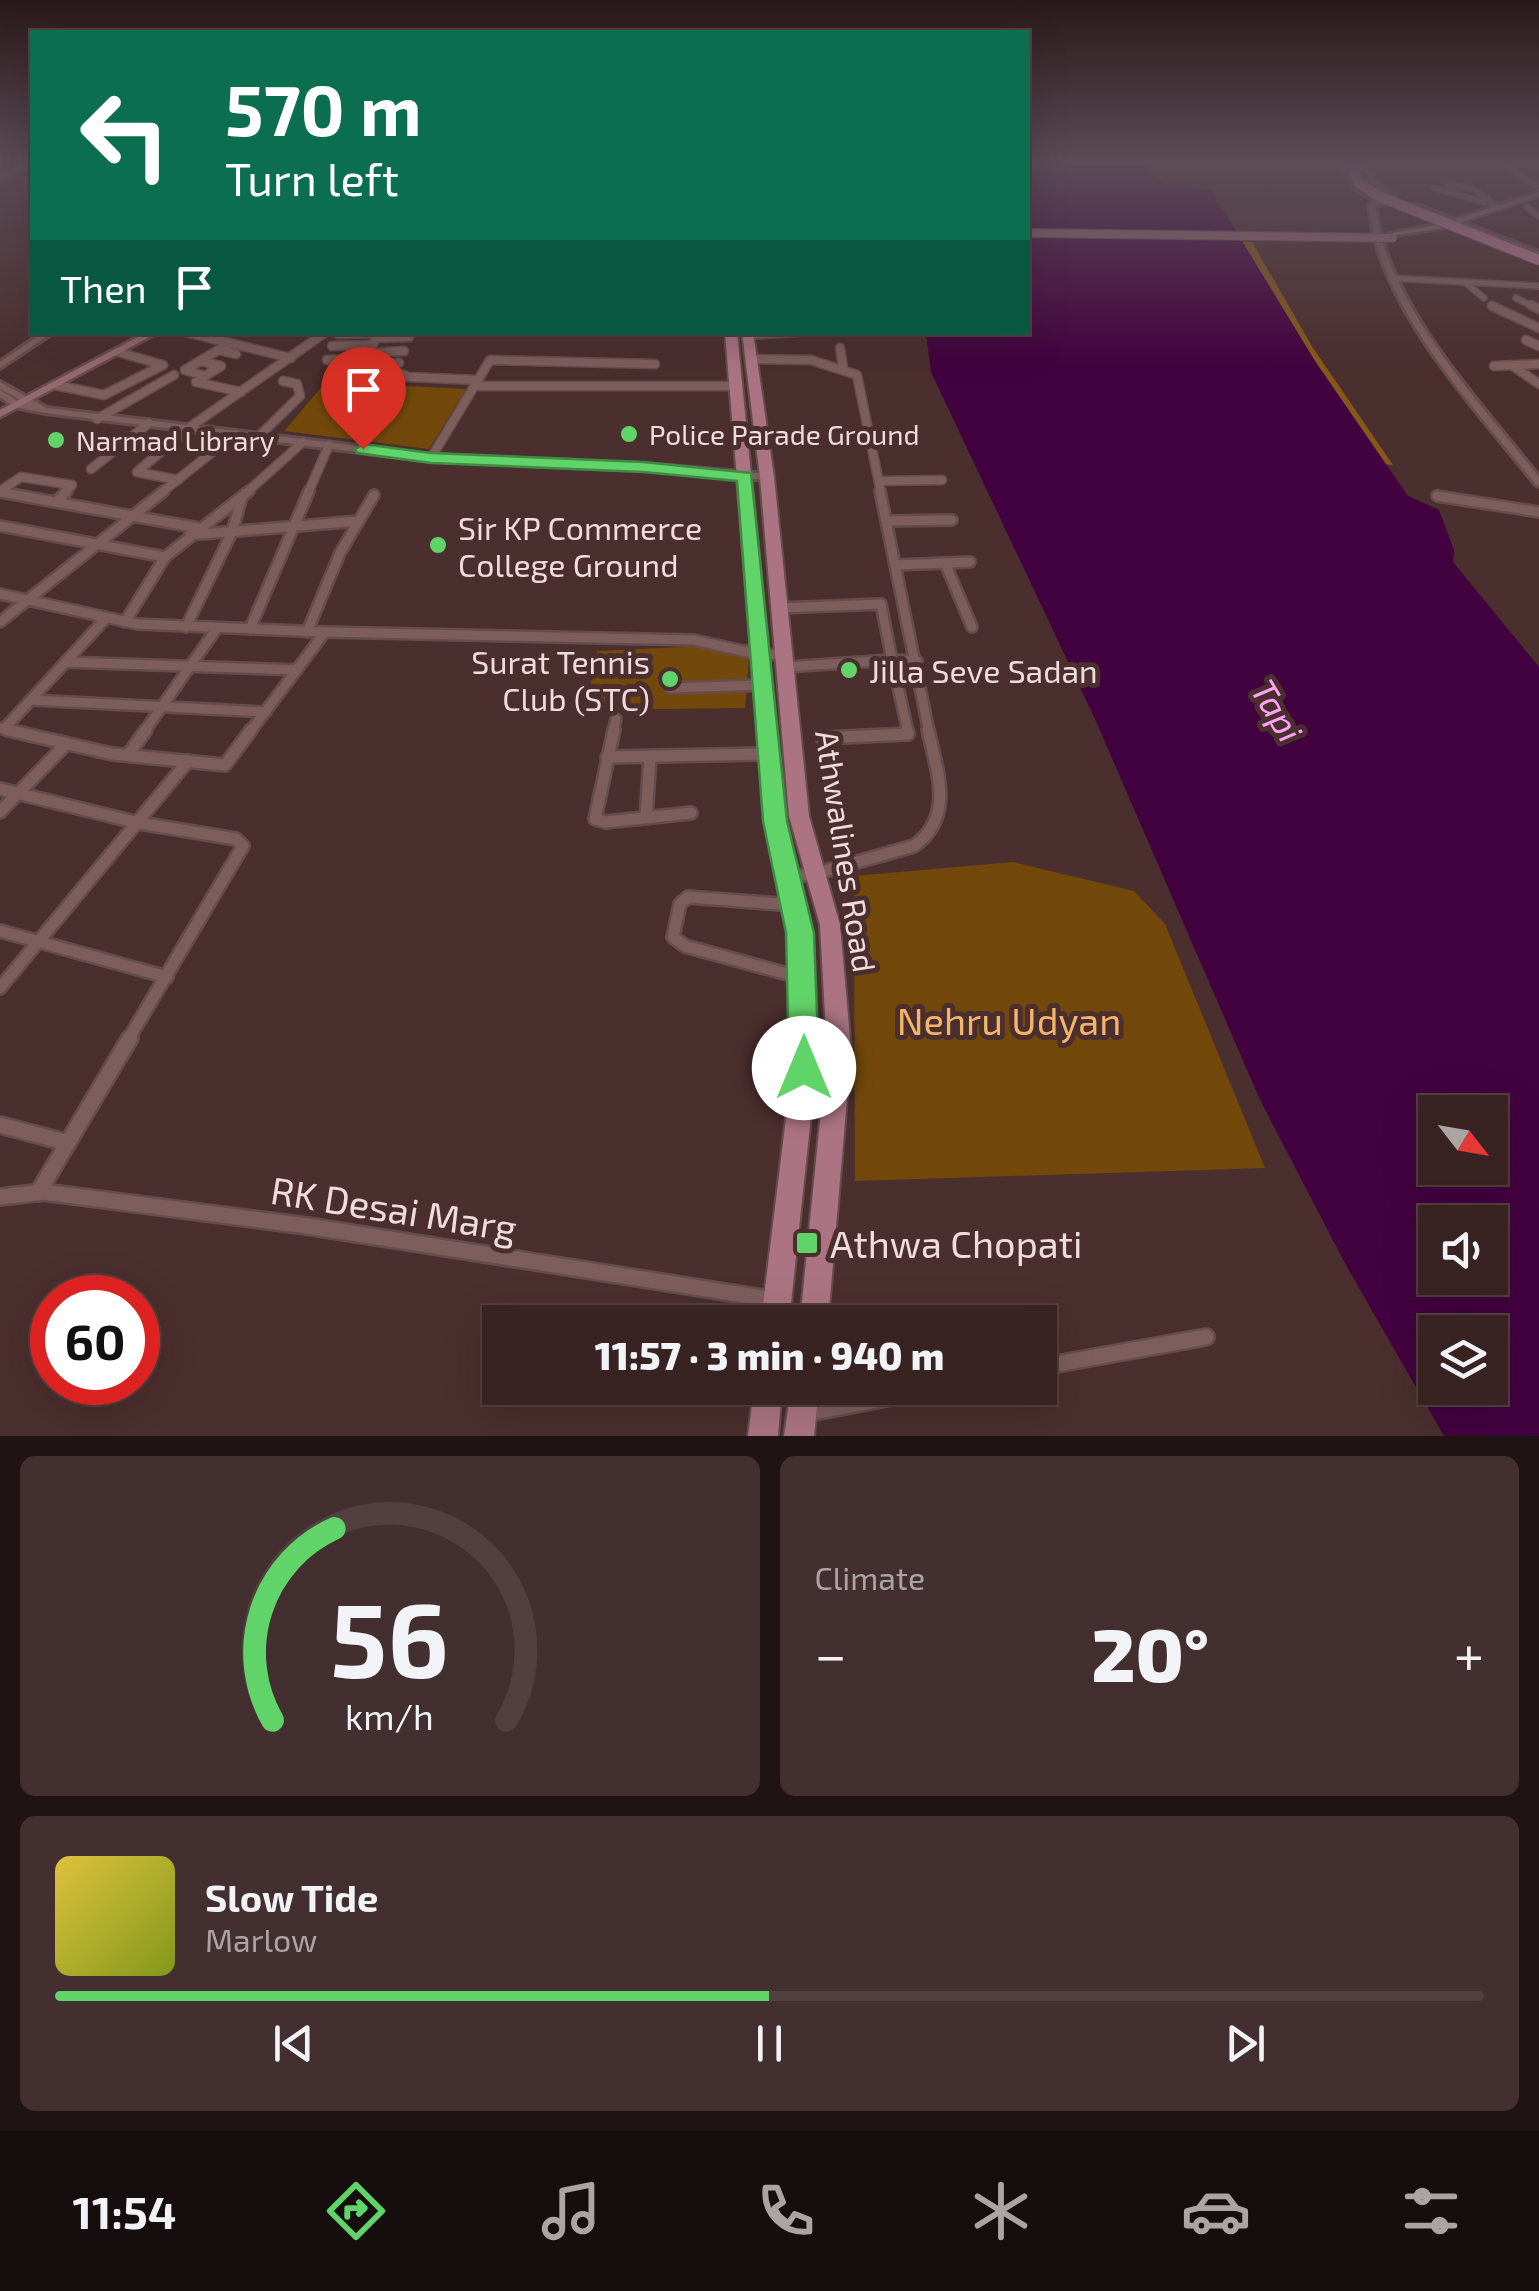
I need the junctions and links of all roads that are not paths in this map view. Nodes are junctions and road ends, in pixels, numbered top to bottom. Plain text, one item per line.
1 (1374, 229) edge
2 (1412, 229) edge
3 (1427, 229) edge
4 (1462, 229) edge
5 (1472, 229) edge
6 (1484, 229) edge
7 (1030, 231) edge
8 (1392, 236) junction
9 (1539, 259) edge
10 (1394, 277) junction
11 (1466, 283) junction
12 (1522, 286) junction
13 (1539, 286) edge
14 (1539, 294) edge
15 (1484, 298) dead end
16 (1516, 298) dead end
17 (1492, 306) dead end
18 (1539, 309) edge
19 (1539, 328) edge
20 (33, 335) edge
21 (46, 335) edge
22 (138, 335) edge
23 (149, 335) edge
24 (197, 335) edge
25 (322, 335) edge
26 (341, 335) edge
27 (740, 335) edge
28 (741, 335) edge
29 (409, 336) dead end
30 (1526, 340) dead end
31 (230, 343) junction
32 (332, 346) dead end
33 (372, 346) edge
34 (1539, 346) edge
35 (840, 348) dead end
36 (219, 350) junction
37 (404, 351) dead end
38 (118, 352) junction
39 (236, 354) dead end
40 (0, 357) edge
41 (290, 358) junction
42 (750, 358) junction
43 (327, 360) dead end
44 (200, 361) dead end
45 (616, 363) junction
46 (655, 364) dead end
47 (1534, 364) edge
48 (1513, 365) junction
49 (0, 366) edge
50 (1494, 366) dead end
51 (843, 367) junction
52 (223, 371) dead end
53 (1539, 372) edge
54 (174, 375) dead end
55 (384, 377) dead end
56 (234, 380) dead end
57 (283, 381) dead end
58 (477, 383) junction
59 (0, 384) edge
60 (1539, 384) edge
61 (55, 385) junction
62 (614, 386) junction
63 (222, 388) junction
64 (241, 392) junction
65 (0, 393) edge
66 (740, 396) junction
67 (20, 399) junction
68 (0, 410) edge
69 (97, 419) junction
70 (149, 423) junction
71 (190, 427) junction
72 (235, 434) junction
73 (259, 436) junction
74 (303, 442) junction
75 (329, 445) junction
76 (431, 458) junction
77 (91, 468) dead end
78 (1536, 473) edge
79 (178, 480) junction
80 (942, 480) dead end
81 (746, 481) junction
82 (879, 481) junction
83 (768, 482) junction
84 (1539, 484) edge
85 (0, 491) edge
86 (374, 495) dead end
87 (243, 496) junction
88 (1437, 496) dead end
89 (57, 502) junction
90 (1539, 512) edge
91 (134, 515) junction
92 (887, 520) junction
93 (952, 520) dead end
94 (358, 521) junction
95 (295, 524) junction
96 (0, 526) edge
97 (11, 528) junction
98 (199, 528) junction
99 (232, 532) junction
100 (190, 536) junction
101 (0, 537) edge
102 (97, 544) junction
103 (165, 557) junction
104 (970, 562) dead end
105 (945, 563) junction
106 (897, 566) junction
107 (0, 594) edge
108 (28, 599) junction
109 (780, 615) junction
110 (106, 618) junction
111 (0, 622) edge
112 (125, 622) junction
113 (186, 627) junction
114 (972, 627) dead end
115 (216, 628) junction
116 (758, 628) junction
117 (250, 629) junction
118 (307, 632) junction
119 (326, 632) junction
120 (760, 655) junction
121 (892, 660) junction
122 (917, 660) junction
123 (784, 661) junction
124 (65, 662) junction
125 (190, 666) junction
126 (297, 670) junction
127 (763, 684) junction
128 (670, 688) dead end
129 (30, 700) junction
130 (162, 706) junction
131 (266, 712) junction
132 (616, 719) dead end
133 (2, 728) edge
134 (822, 738) dead end
135 (66, 744) junction
136 (769, 754) junction
137 (128, 755) junction
138 (650, 756) junction
139 (607, 758) junction
140 (188, 762) junction
141 (0, 790) edge
142 (18, 793) junction
143 (0, 812) edge
144 (691, 813) dead end
145 (646, 818) junction
146 (140, 823) junction
147 (818, 873) junction
148 (789, 877) junction
149 (794, 905) junction
150 (0, 931) edge
151 (39, 942) junction
152 (167, 977) junction
153 (802, 978) junction
154 (0, 988) edge
155 (0, 1124) edge
156 (68, 1143) junction
157 (38, 1193) junction
158 (0, 1197) edge
159 (778, 1301) junction
160 (778, 1305) edge
161 (816, 1305) edge
162 (1206, 1337) dead end
163 (1057, 1364) edge
164 (766, 1405) edge
165 (845, 1405) edge
166 (802, 1413) edge
167 (763, 1436) edge

1 - 10 street
2 - 8 main road
3 - 8 main road
4 - 9 highway, bridge
5 - 9 street
6 - 9 street
7 - 8 main road, bridge
10 - 11 street
10 - 78 street
11 - 12 street
11 - 15 street
12 - 13 street
12 - 14 street
16 - 18 street
17 - 19 street
20 - 40 street
21 - 49 street
22 - 67 main road
23 - 38 main road
24 - 31 street
25 - 41 street
26 - 33 street
27 - 66 main road, Athwalines Road
28 - 42 main road, Athwalines Road
29 - 33 street
30 - 34 street
31 - 36 street
31 - 41 street
32 - 33 street
33 - 37 street
33 - 43 street
33 - 55 street
33 - 58 street
35 - 51 street
36 - 39 street
36 - 44 street
38 - 61 main road
38 - 61 street
41 - 64 street
42 - 51 street
42 - 83 main road, Athwalines Road
45 - 46 street
45 - 58 street
45 - 62 street
47 - 48 street
47 - 53 street
48 - 50 street
48 - 60 street
51 - 82 street
52 - 63 street
54 - 69 street
56 - 63 street
57 - 73 street
58 - 62 street
58 - 76 street
59 - 67 street
61 - 67 main road
62 - 66 street
63 - 64 street
64 - 71 street
65 - 67 street
66 - 81 main road, Athwalines Road
67 - 68 main road
67 - 69 street
69 - 70 street
70 - 71 street
70 - 77 street
71 - 72 street
71 - 79 street
72 - 73 street
72 - 79 street
73 - 74 street
74 - 75 street
74 - 87 street
75 - 76 street
75 - 95 street
76 - 81 street
78 - 84 street
79 - 91 street
80 - 82 street
81 - 83 main road
81 - 116 main road, Athwalines Road
82 - 92 street
83 - 109 main road, Athwalines Road
85 - 89 street
85 - 89 street
86 - 94 street
87 - 98 street
87 - 99 street
88 - 90 street
89 - 91 street
91 - 98 street
91 - 102 street
92 - 93 street
92 - 106 street
94 - 95 street
94 - 118 street
95 - 99 street
95 - 117 street
96 - 97 street
97 - 101 street
97 - 102 street
98 - 100 street
99 - 100 street
99 - 113 street
100 - 103 street
102 - 103 street
102 - 108 street
103 - 112 street
104 - 105 street
105 - 106 street
105 - 114 street
106 - 122 street
107 - 108 street
108 - 110 street
108 - 111 street
109 - 116 street
109 - 121 street
109 - 123 main road, Athwalines Road
110 - 112 street
110 - 124 street
112 - 113 street
113 - 115 street
115 - 117 street
115 - 125 street
116 - 120 main road, Athwalines Road
117 - 118 street
118 - 119 street
119 - 120 street
119 - 126 street
120 - 123 street
120 - 127 main road, Athwalines Road
121 - 122 street
121 - 123 street
121 - 134 street
122 - 147 street
123 - 147 main road, Athwalines Road
124 - 125 street
124 - 129 street
125 - 126 street
125 - 130 street
126 - 131 street
127 - 128 street
127 - 136 main road, Athwalines Road
129 - 130 street
129 - 133 street
130 - 131 street
130 - 137 street
131 - 140 street
132 - 139 street
133 - 135 street
135 - 137 street
135 - 142 street
136 - 138 street
136 - 148 main road, Athwalines Road
137 - 140 street
138 - 139 street
138 - 145 street
139 - 145 street
140 - 146 street
141 - 142 street
142 - 143 street
142 - 146 street
144 - 145 street
146 - 151 street
146 - 152 street
147 - 148 street
147 - 161 main road, Athwalines Road
148 - 149 main road, Athwalines Road
149 - 153 main road, Athwalines Road
149 - 153 street
150 - 151 street
151 - 152 street
151 - 154 street
152 - 156 street
153 - 159 main road, Athwalines Road
155 - 156 street
156 - 157 street
157 - 158 street, RK Desai Marg
157 - 159 street, RK Desai Marg
159 - 160 main road, Athwalines Road
162 - 163 street
164 - 167 main road
165 - 166 street

